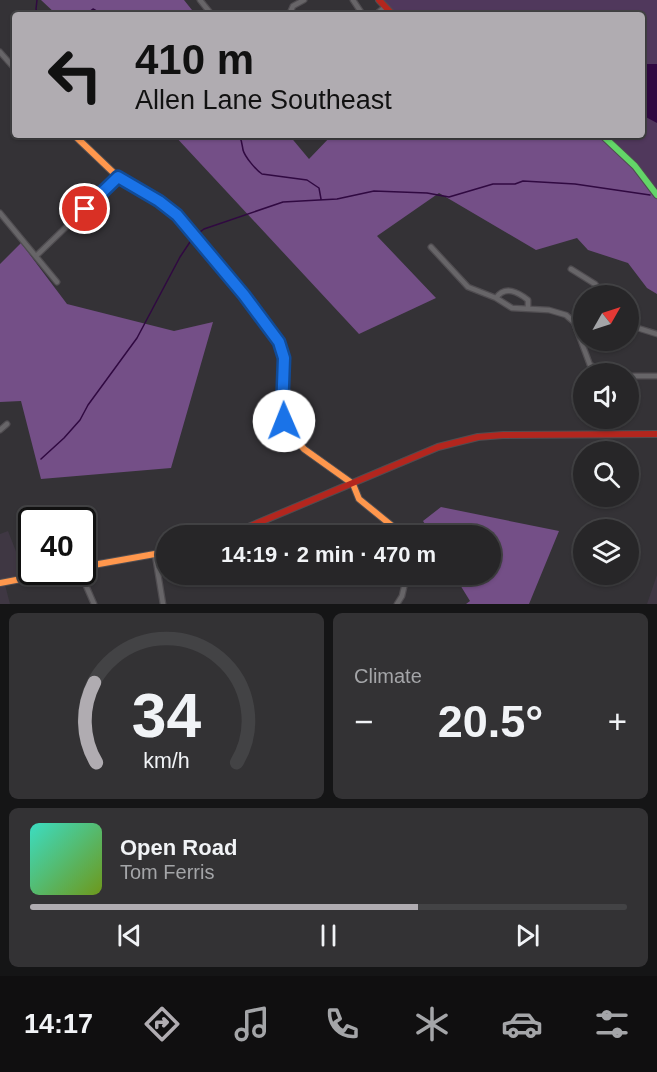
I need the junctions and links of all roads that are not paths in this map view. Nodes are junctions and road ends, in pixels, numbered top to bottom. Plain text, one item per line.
1 (200, 0) edge
2 (304, 0) edge
3 (379, 0) edge
4 (385, 7) junction
5 (210, 12) edge
6 (290, 12) edge
7 (378, 12) edge
8 (390, 12) edge
9 (0, 52) edge
10 (12, 66) edge
11 (77, 138) edge
12 (605, 138) edge
13 (118, 177) junction
14 (657, 195) edge
15 (0, 213) edge
16 (432, 247) dead end
17 (36, 256) junction
18 (571, 268) dead end
19 (57, 282) dead end
20 (596, 285) edge
21 (496, 298) junction
22 (528, 309) junction
23 (639, 328) edge
24 (657, 333) edge
25 (589, 363) edge
26 (639, 376) edge
27 (657, 376) edge
28 (7, 423) dead end
29 (0, 430) edge
30 (657, 434) edge
31 (352, 484) junction
32 (253, 525) edge
33 (391, 525) edge
34 (155, 555) joint
35 (96, 565) edge
36 (18, 580) edge
37 (0, 583) edge
38 (86, 585) edge
39 (404, 585) edge
40 (94, 604) edge
41 (163, 604) edge
42 (397, 604) edge

1 - 5 street
2 - 6 street
3 - 4 main road
4 - 7 street
4 - 8 main road
9 - 10 street
11 - 13 main road
12 - 14 main road
13 - 17 street
13 - 31 main road
15 - 17 street
16 - 21 street
17 - 19 street
18 - 20 street
21 - 22 street
21 - 22 street
22 - 25 street
23 - 24 street
26 - 27 street
28 - 29 street
30 - 31 main road
31 - 32 main road
31 - 33 main road
34 - 35 main road
34 - 41 street
36 - 37 main road
38 - 40 street
39 - 42 street

